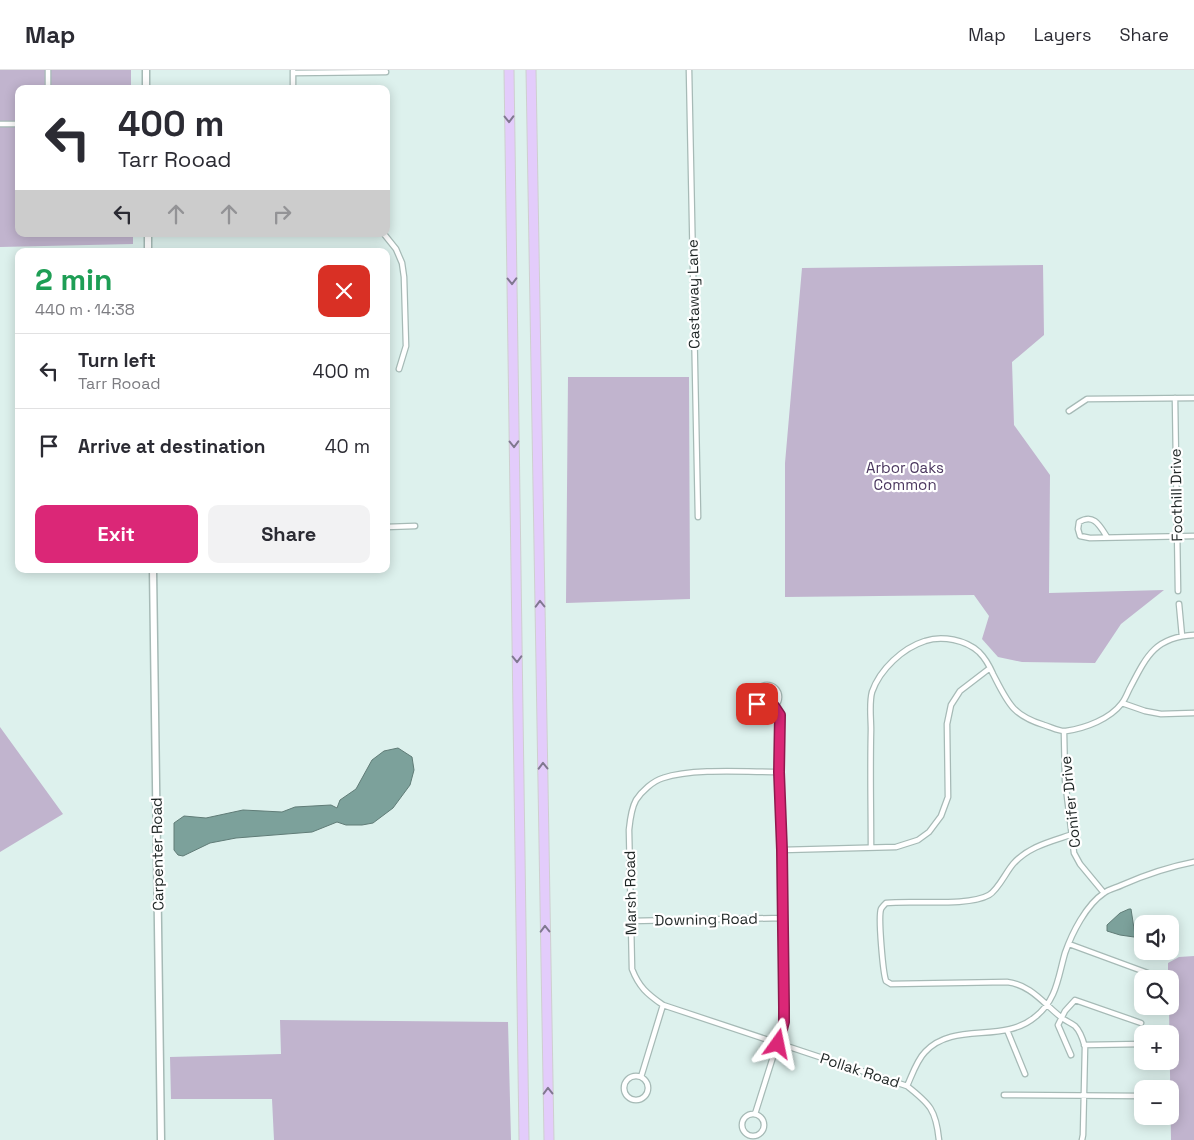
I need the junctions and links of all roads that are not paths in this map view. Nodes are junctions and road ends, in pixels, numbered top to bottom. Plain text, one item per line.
1 (48, 70) edge
2 (146, 70) edge
3 (508, 70) edge
4 (531, 70) edge
5 (689, 70) edge
6 (293, 71) edge
7 (386, 72) dead end
8 (48, 85) edge
9 (146, 85) edge
10 (293, 85) edge
11 (0, 124) edge
12 (15, 124) edge
13 (386, 237) edge
14 (399, 369) dead end
15 (1175, 398) junction
16 (1194, 398) edge
17 (1070, 411) dead end
18 (698, 517) dead end
19 (415, 526) dead end
20 (390, 527) edge
21 (1177, 536) junction
22 (1194, 536) edge
23 (1107, 537) junction
24 (153, 573) edge
25 (1178, 591) dead end
26 (1179, 604) dead end
27 (1194, 635) edge
28 (1182, 636) junction
29 (990, 668) junction
30 (1122, 703) junction
31 (774, 706) junction
32 (1194, 713) edge
33 (1064, 732) junction
34 (779, 772) junction
35 (1070, 836) junction
36 (871, 847) junction
37 (782, 850) junction
38 (1194, 862) edge
39 (1104, 893) junction
40 (782, 918) junction
41 (631, 921) junction
42 (1068, 944) junction
43 (1140, 970) edge
44 (1047, 1004) junction
45 (663, 1005) junction
46 (1062, 1018) junction
47 (1141, 1023) dead end
48 (1007, 1030) junction
49 (778, 1044) junction
50 (1134, 1044) edge
51 (1084, 1045) junction
52 (1071, 1056) dead end
53 (1025, 1074) dead end
54 (641, 1077) junction
55 (907, 1086) junction
56 (1004, 1095) dead end
57 (1084, 1096) junction
58 (1134, 1096) edge
59 (755, 1114) junction
60 (161, 1140) edge
61 (524, 1140) edge
62 (549, 1140) edge
63 (939, 1140) edge
64 (1082, 1140) edge

1 - 8 street
2 - 9 main road
3 -> 61 highway
62 -> 4 highway
5 - 18 street, Castaway Lane
6 - 7 street
6 - 10 street
11 - 12 street
13 - 14 street
15 - 16 street
15 - 17 street
15 - 21 street, Foothill Drive
19 - 20 street
21 - 22 street
21 - 23 street
21 - 25 street, Foothill Drive
23 - 23 street
24 - 60 main road, Carpenter Road
26 - 28 street
27 - 28 street
28 - 30 street
29 - 33 street
29 - 36 street
29 - 36 street
30 - 32 street
30 - 33 street
31 - 31 street
31 - 34 street
33 - 35 street, Conifer Drive
34 - 37 street
34 - 41 street, Marsh Road
35 - 39 street, Conifer Drive
35 - 44 street
36 - 37 street
37 - 40 street
38 - 39 street
39 - 42 street
40 - 41 street, Downing Road
40 - 49 street
41 - 45 street, Marsh Road
42 - 43 street
42 - 44 street
44 - 46 street
44 - 48 street
45 - 49 street, Marsh Road
45 - 54 street
46 - 47 street
46 - 51 street
46 - 52 street
48 - 53 street
48 - 55 street
49 - 55 street, Pollak Road
49 - 59 street
50 - 51 street
51 - 57 street
54 - 54 street
55 - 63 street, Pollak Road
56 - 57 street
57 - 58 street
57 - 64 street
59 - 59 street

